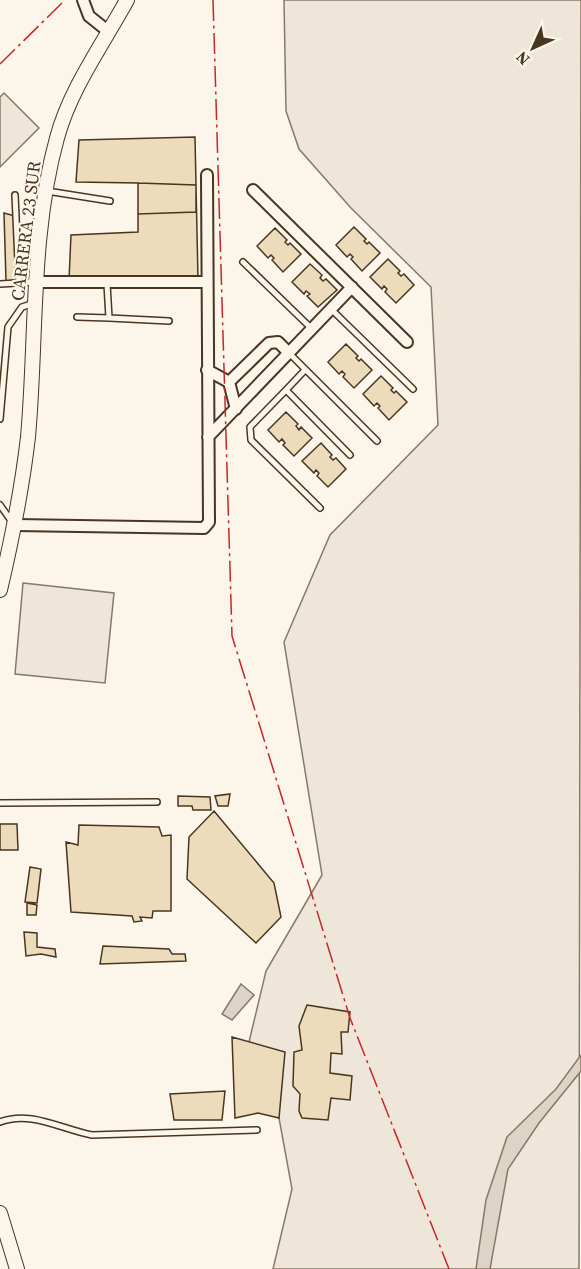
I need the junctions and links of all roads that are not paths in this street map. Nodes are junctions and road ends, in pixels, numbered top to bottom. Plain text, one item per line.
1 (83, 0) edge
2 (127, 0) edge
3 (109, 32) junction
4 (207, 175) dead end
5 (45, 190) junction
6 (253, 190) dead end
7 (15, 195) dead end
8 (110, 201) dead end
9 (243, 262) dead end
10 (35, 282) junction
11 (207, 282) junction
12 (19, 283) junction
13 (0, 284) edge
14 (107, 284) junction
15 (352, 287) junction
16 (35, 303) junction
17 (332, 309) junction
18 (76, 317) dead end
19 (108, 318) junction
20 (169, 321) dead end
21 (312, 329) junction
22 (407, 342) dead end
23 (289, 353) junction
24 (207, 370) junction
25 (305, 370) junction
26 (229, 382) junction
27 (413, 389) dead end
28 (286, 390) junction
29 (236, 409) junction
30 (0, 419) edge
31 (208, 437) junction
32 (376, 441) dead end
33 (350, 455) dead end
34 (0, 505) edge
35 (320, 508) dead end
36 (16, 525) junction
37 (0, 590) edge
38 (157, 802) dead end
39 (0, 803) edge
40 (0, 1122) edge
41 (257, 1130) dead end
42 (0, 1213) edge
43 (17, 1269) edge

1 - 3 street
2 - 3 main road, CARRERA 23 SUR
3 - 5 main road, CARRERA 23 SUR
4 - 11 street
5 - 8 lane
5 - 10 main road, CARRERA 23 SUR
6 - 15 street
7 - 12 lane
9 - 21 lane
10 - 12 lane
10 - 14 street
10 - 16 main road, CARRERA 23 SUR
11 - 14 street
11 - 24 street
12 - 13 lane
14 - 19 lane
15 - 17 street
15 - 22 street
16 - 30 lane
16 - 36 main road, CARRERA 23 SUR
17 - 21 street
17 - 27 lane
18 - 19 lane
19 - 20 lane
21 - 23 street
23 - 25 lane
23 - 26 street
23 - 29 street
24 - 26 street
24 - 31 street
25 - 28 lane
25 - 32 lane
26 - 29 street
28 - 33 lane
28 - 35 lane
29 - 31 street
31 - 36 street
34 - 36 lane
36 - 37 main road, CARRERA 23 SUR
38 - 39 lane
40 - 41 lane
42 - 43 main road

